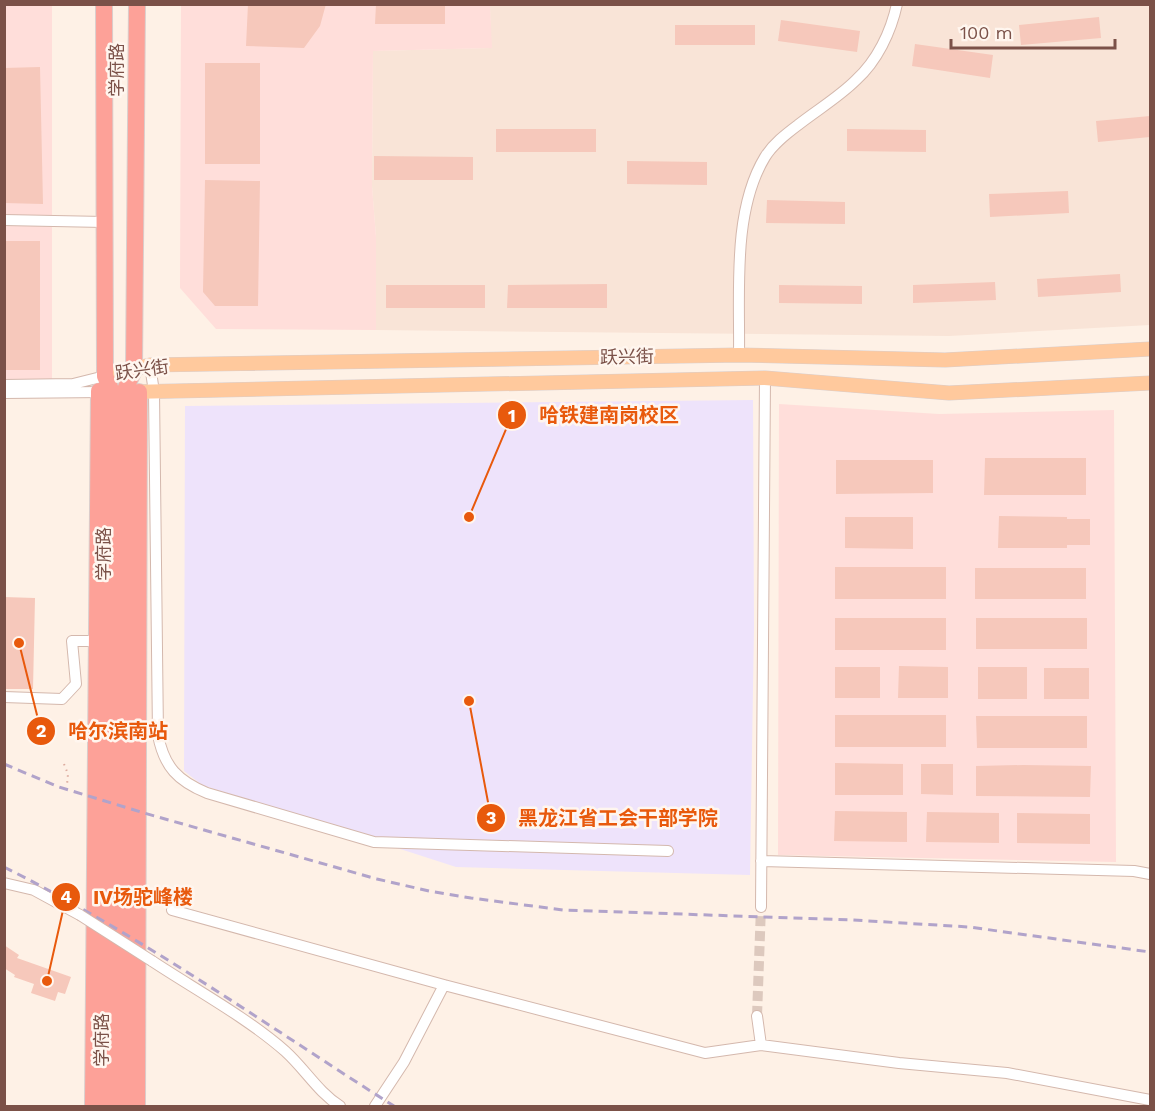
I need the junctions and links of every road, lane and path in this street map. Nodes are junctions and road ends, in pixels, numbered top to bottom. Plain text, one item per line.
1 (104, 4) edge
2 (137, 4) edge
3 (897, 4) edge
4 (4, 220) edge
5 (104, 222) junction
6 (1150, 349) edge
7 (739, 355) junction
8 (142, 368) junction
9 (765, 378) junction
10 (1150, 382) edge
11 (4, 385) edge
12 (122, 389) junction
13 (4, 393) edge
14 (96, 641) junction
15 (4, 697) edge
16 (64, 765) dead end
17 (67, 785) dead end
18 (668, 851) dead end
19 (761, 861) junction
20 (1150, 874) edge
21 (4, 883) edge
22 (761, 907) tunnel mouth
23 (172, 910) dead end
24 (444, 985) junction
25 (757, 1017) tunnel mouth
26 (761, 1045) junction
27 (1150, 1100) edge
28 (93, 1107) edge
29 (108, 1107) edge
30 (121, 1107) edge
31 (137, 1107) edge
32 (340, 1107) edge
33 (375, 1107) edge

1 - 5 highway, 学府路
2 - 8 highway, 学府路
3 - 7 street
4 - 5 street
5 - 12 highway, 学府路
6 - 7 main road, 跃兴街
7 - 8 main road, 跃兴街
8 - 12 highway, 学府路
8 - 12 main road, 跃兴街
8 - 12 street
9 - 10 main road, 跃兴街
9 - 12 main road, 跃兴街
9 - 19 street
11 - 12 street
12 - 13 street
12 - 14 highway
12 - 18 street
12 - 29 highway, 学府路
12 - 30 highway, 学府路
12 - 31 highway
14 - 15 street
14 - 28 highway
16 - 17 path
19 - 20 street
19 - 22 street
21 - 32 street, bridge
23 - 24 street
24 - 26 street
24 - 33 street
25 - 26 street
26 - 27 street

